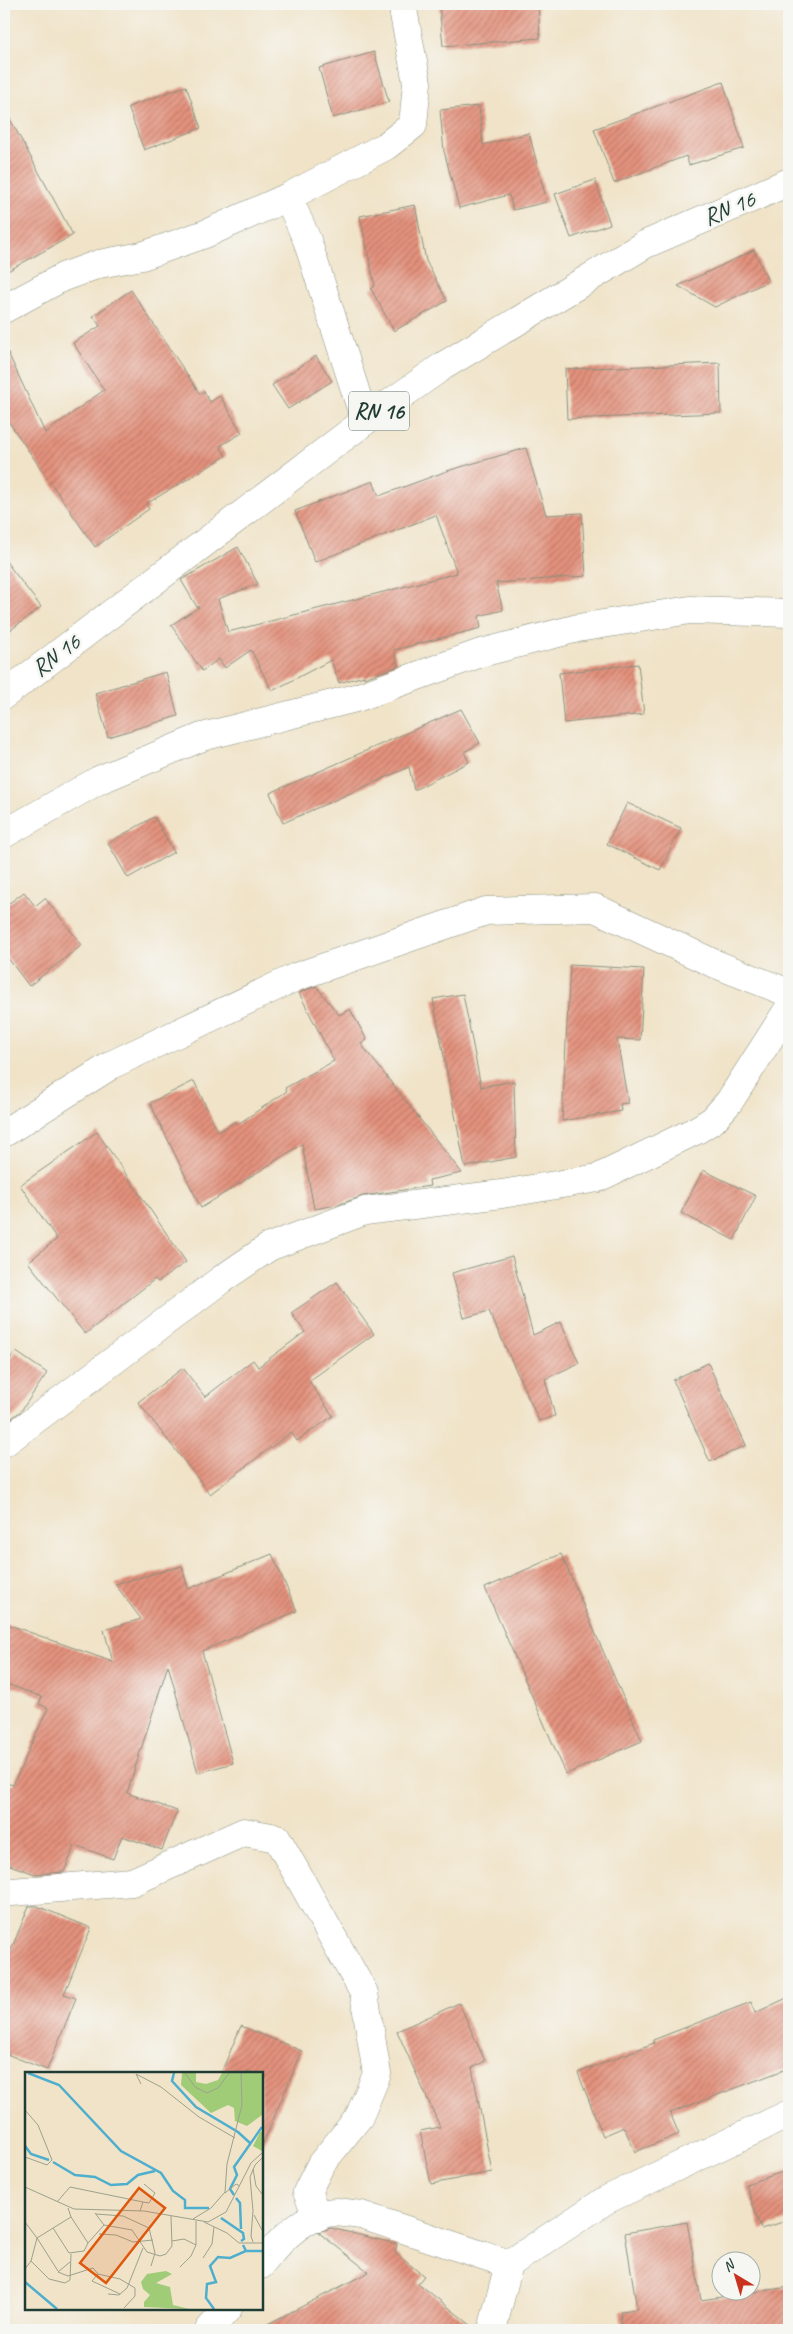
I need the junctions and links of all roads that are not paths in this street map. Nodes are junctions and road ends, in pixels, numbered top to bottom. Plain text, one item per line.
1 (402, 4) edge
2 (789, 182) edge
3 (288, 197) junction
4 (4, 308) edge
5 (365, 421) junction
6 (789, 613) edge
7 (4, 695) edge
8 (4, 834) edge
9 (789, 993) edge
10 (789, 1008) edge
11 (4, 1133) edge
12 (4, 1443) edge
13 (4, 1891) edge
14 (789, 2114) edge
15 (318, 2217) junction
16 (262, 2264) edge
17 (509, 2264) junction
18 (227, 2309) edge
19 (209, 2330) edge
20 (492, 2330) edge

1 - 3 street
2 - 5 street, RN 16 / RN 16
3 - 4 street
3 - 5 street
5 - 7 street, RN 16 / RN 16
6 - 8 street
9 - 11 street
10 - 12 street
13 - 15 street
14 - 17 street
15 - 16 street
15 - 17 street
17 - 20 street
18 - 19 street

